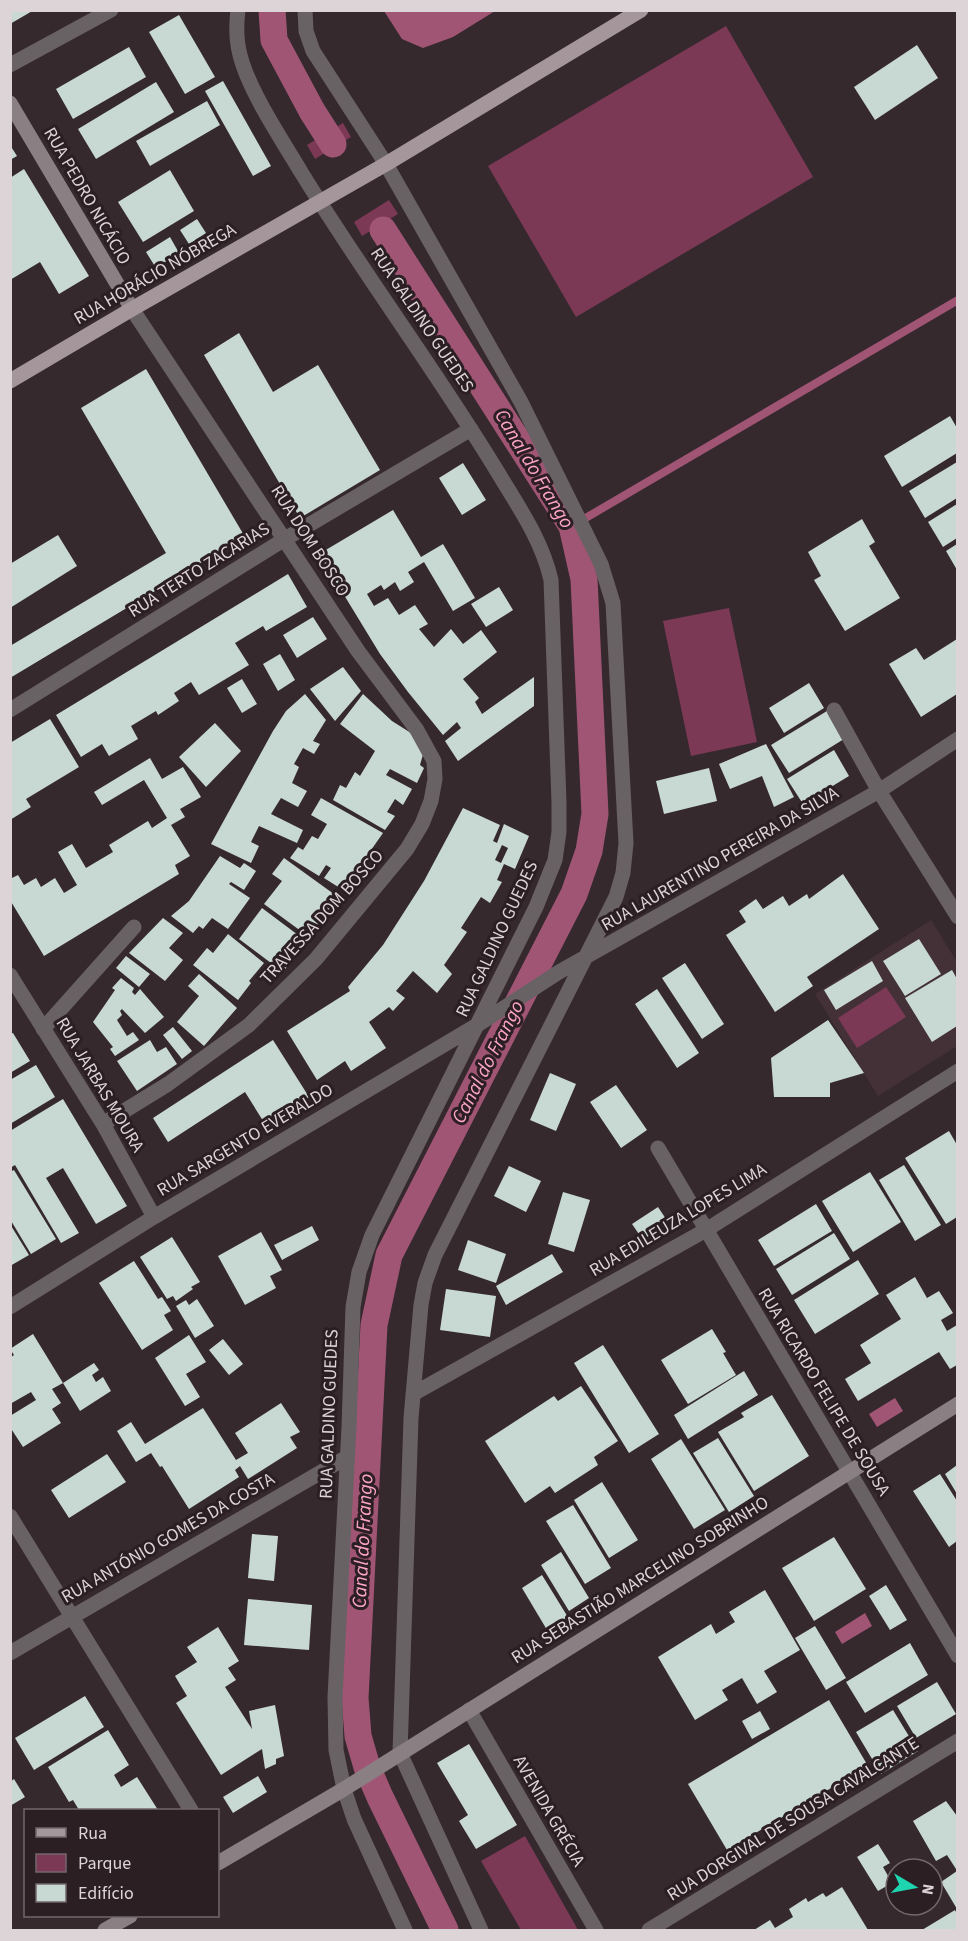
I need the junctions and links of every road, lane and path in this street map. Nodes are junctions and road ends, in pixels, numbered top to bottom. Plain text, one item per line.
1 (111, 10) edge
2 (238, 10) edge
3 (305, 10) edge
4 (641, 10) edge
5 (10, 65) edge
6 (10, 103) edge
7 (386, 164) junction
8 (320, 202) junction
9 (132, 309) junction
10 (10, 381) edge
11 (471, 429) junction
12 (285, 539) junction
13 (10, 710) edge
14 (834, 710) dead end
15 (957, 739) edge
16 (879, 790) junction
17 (431, 801) joint
18 (957, 917) edge
19 (134, 927) dead end
20 (585, 958) junction
21 (10, 975) edge
22 (500, 1009) joint
23 (479, 1024) junction
24 (43, 1029) junction
25 (957, 1071) edge
26 (103, 1124) junction
27 (658, 1148) dead end
28 (154, 1217) junction
29 (706, 1230) junction
30 (10, 1307) edge
31 (413, 1394) junction
32 (957, 1404) edge
33 (347, 1457) junction
34 (849, 1472) junction
35 (10, 1516) edge
36 (72, 1616) junction
37 (10, 1653) edge
38 (957, 1656) edge
39 (469, 1710) junction
40 (957, 1741) edge
41 (400, 1753) junction
42 (344, 1789) junction
43 (190, 1809) edge
44 (219, 1859) edge
45 (128, 1917) edge
46 (105, 1930) edge
47 (405, 1930) edge
48 (481, 1930) edge
49 (596, 1930) edge
50 (649, 1930) edge

1 - 5 street
2 - 8 street, RUA GALDINO GUEDES
3 - 7 street
4 - 7 main road, RUA HORÁCIO NÓBREGA
6 - 9 street, RUA PEDRO NICÁCIO
7 - 8 main road, RUA HORÁCIO NÓBREGA
7 - 20 street
8 - 9 main road, RUA HORÁCIO NÓBREGA
8 - 11 street, RUA GALDINO GUEDES
9 - 10 main road, RUA HORÁCIO NÓBREGA
9 - 12 street, RUA DOM BOSCO
11 - 12 street, RUA TERTO ZACARIAS
11 - 23 street, RUA GALDINO GUEDES
12 - 13 street, RUA TERTO ZACARIAS
12 - 17 street, RUA DOM BOSCO
14 - 16 street
15 - 16 street, RUA LAURENTINO PEREIRA DA SILVA
16 - 18 street
16 - 20 street, RUA LAURENTINO PEREIRA DA SILVA
17 - 26 street, TRAVESSA DOM BOSCO
19 - 24 street
20 - 22 street, RUA LAURENTINO PEREIRA DA SILVA
20 - 31 street
21 - 24 street, RUA JARBAS MOURA
22 - 23 street, RUA SARGENTO EVERALDO
23 - 28 street, RUA SARGENTO EVERALDO
23 - 33 street, RUA GALDINO GUEDES
24 - 26 street, RUA JARBAS MOURA
25 - 29 street, RUA EDILEUZA LOPES LIMA
26 - 28 street, RUA JARBAS MOURA
27 - 29 street, RUA RICARDO FELIPE DE SOUSA
28 - 30 street, RUA SARGENTO EVERALDO
29 - 31 street, RUA EDILEUZA LOPES LIMA
29 - 34 street, RUA RICARDO FELIPE DE SOUSA
31 - 41 street
32 - 34 street, RUA SEBASTIÃO MARCELINO SOBRINHO
33 - 36 street, RUA ANTÓNIO GOMES DA COSTA
33 - 42 street, RUA GALDINO GUEDES
34 - 38 street, RUA RICARDO FELIPE DE SOUSA
34 - 39 street, RUA SEBASTIÃO MARCELINO SOBRINHO
35 - 36 street
36 - 37 street, RUA ANTÓNIO GOMES DA COSTA
36 - 43 street
39 - 41 street, RUA SEBASTIÃO MARCELINO SOBRINHO
39 - 49 street, AVENIDA GRÉCIA
40 - 50 street, RUA DORGIVAL DE SOUSA CAVALCANTE
41 - 42 street, RUA SEBASTIÃO MARCELINO SOBRINHO
41 - 48 street
42 - 44 street, RUA SEBASTIÃO MARCELINO SOBRINHO
42 - 47 street, RUA GALDINO GUEDES
45 - 46 street

